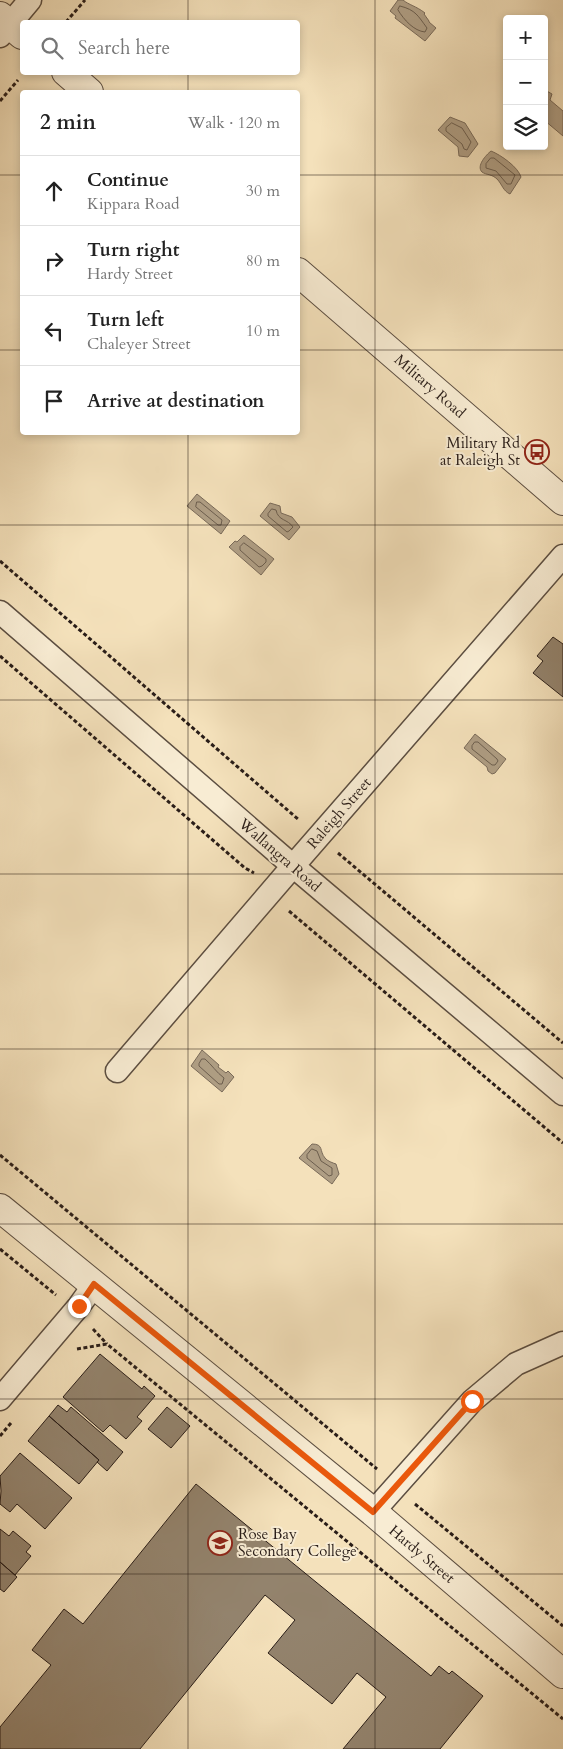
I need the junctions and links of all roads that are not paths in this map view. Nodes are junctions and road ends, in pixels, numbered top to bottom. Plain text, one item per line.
1 (30, 0) edge
2 (8, 28) edge
3 (69, 75) edge
4 (87, 90) edge
5 (300, 274) edge
6 (563, 501) edge
7 (563, 556) edge
8 (0, 612) edge
9 (293, 866) junction
10 (117, 1071) dead end
11 (563, 1094) edge
12 (0, 1208) edge
13 (94, 1284) junction
14 (563, 1344) edge
15 (0, 1399) edge
16 (373, 1512) junction
17 (563, 1674) edge

1 - 2 street
3 - 4 street
5 - 6 street, Military Road
7 - 9 street, Raleigh Street
8 - 9 street, Wallangra Road
9 - 10 street, Raleigh Street
9 - 11 street, Wallangra Road
12 - 13 street, Hardy Street
13 - 15 street
13 - 16 street, Hardy Street
14 - 16 street
16 - 17 street, Hardy Street

